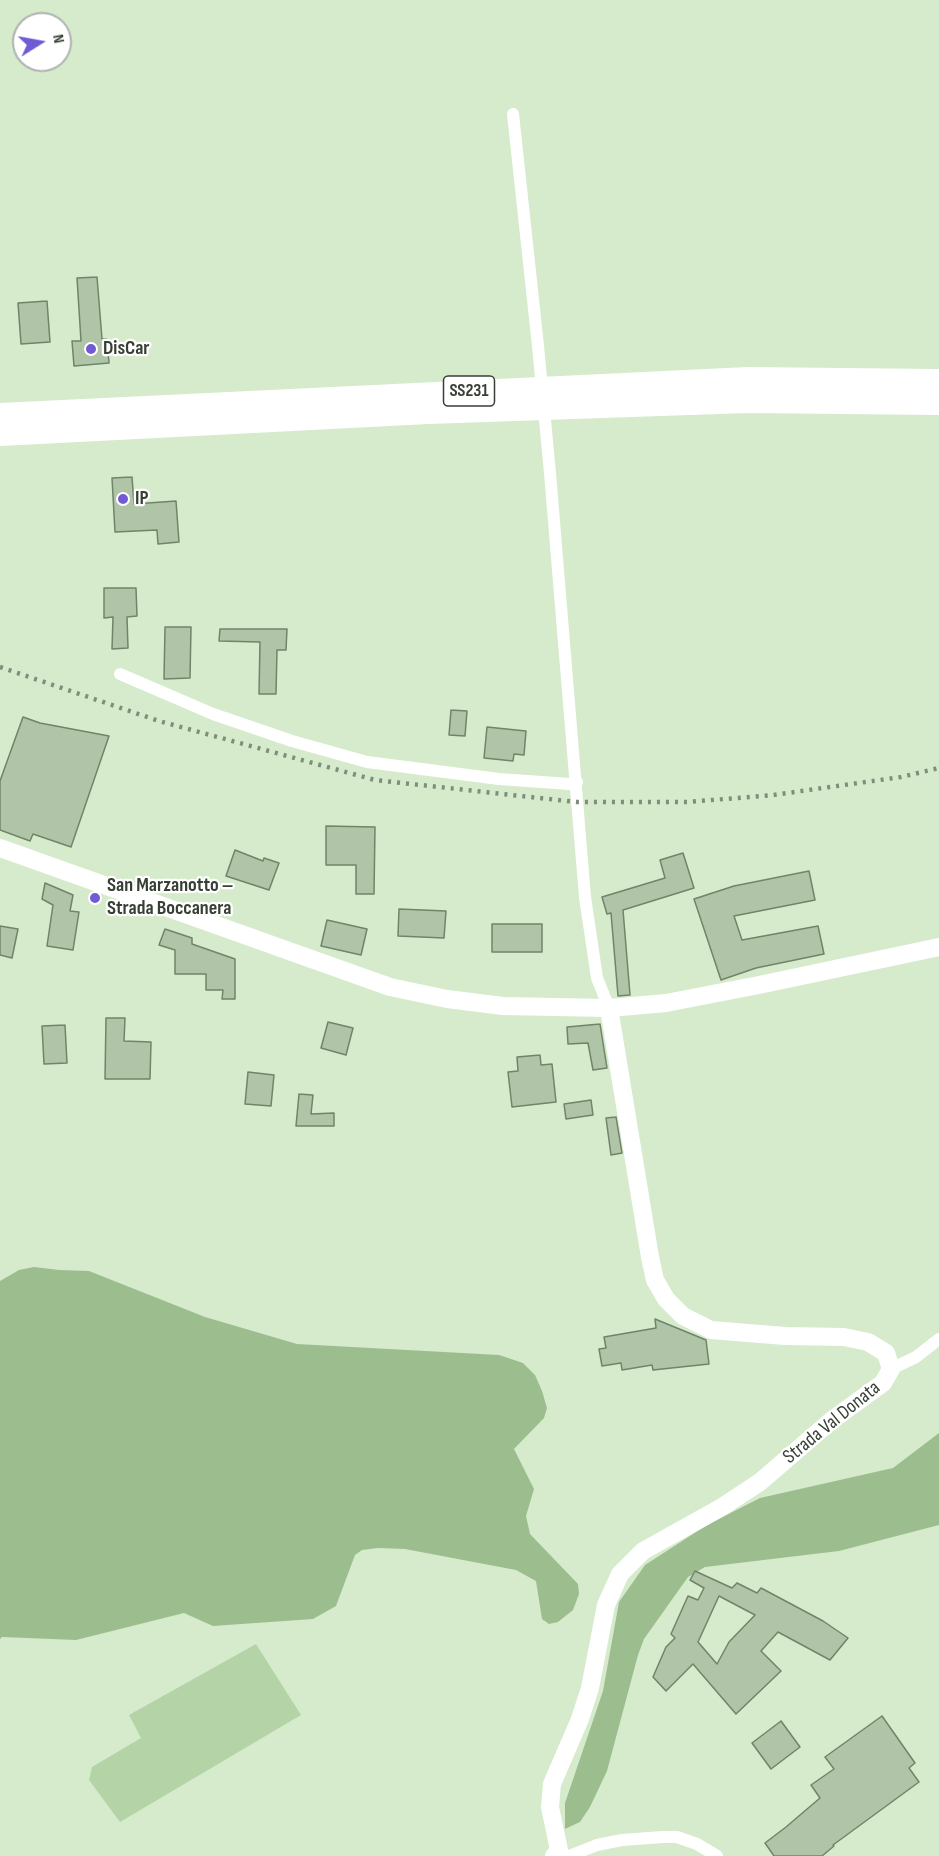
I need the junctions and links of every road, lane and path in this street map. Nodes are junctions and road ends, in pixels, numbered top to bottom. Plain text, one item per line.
1 (513, 114) dead end
2 (939, 381) edge
3 (939, 403) edge
4 (0, 415) edge
5 (0, 434) edge
6 (120, 674) dead end
7 (577, 782) junction
8 (0, 848) edge
9 (939, 947) edge
10 (609, 1008) junction
11 (939, 1339) edge
12 (891, 1369) junction
13 (554, 1856) edge
14 (569, 1856) edge
15 (717, 1856) edge

1 - 7 street
2 - 4 highway, SS231
3 - 5 highway, SS231
6 - 7 street
7 - 10 street
8 - 10 street
9 - 10 street
10 - 12 street, Strada Val Donata
11 - 12 street
12 - 13 street, Strada Val Donata
14 - 15 street

